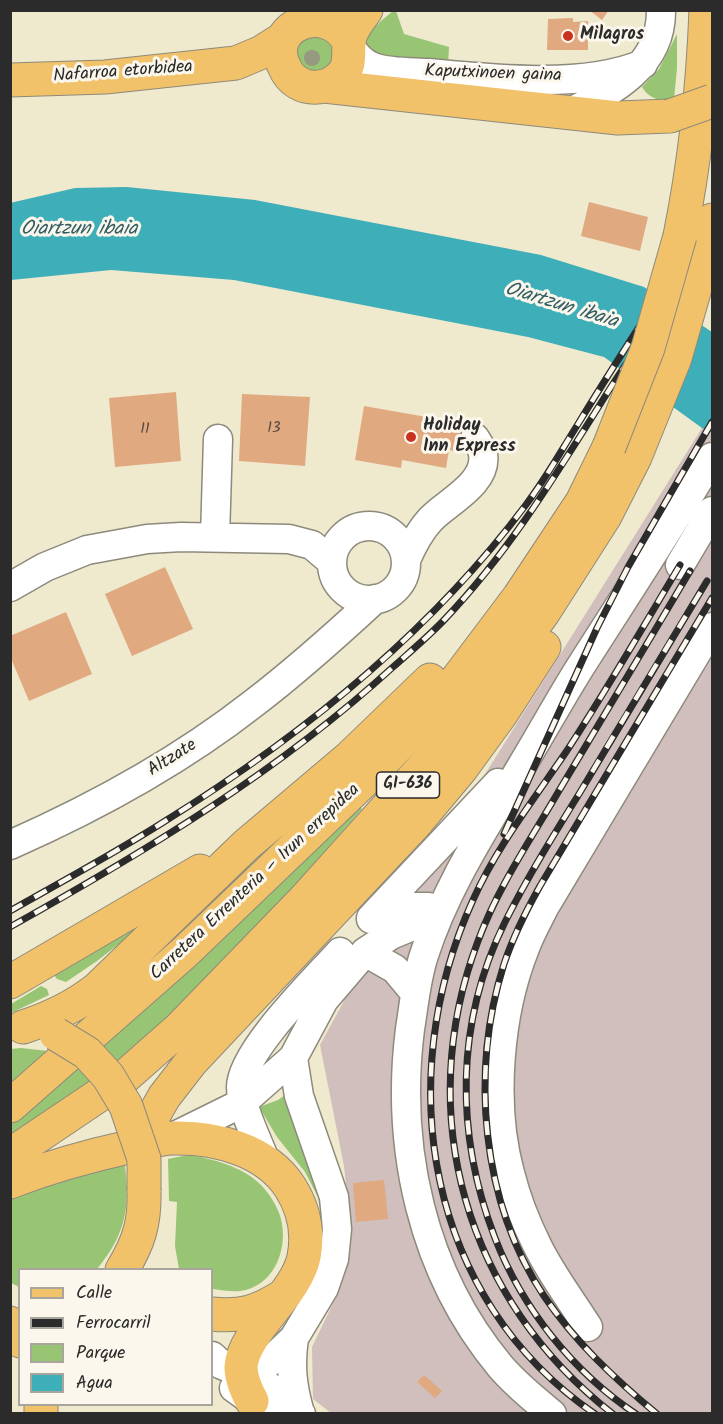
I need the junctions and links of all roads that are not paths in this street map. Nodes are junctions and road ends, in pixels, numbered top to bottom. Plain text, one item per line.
1 (366, 10) edge
2 (661, 10) edge
3 (706, 10) edge
4 (342, 29) edge
5 (284, 38) junction
6 (236, 63) junction
7 (643, 64) junction
8 (292, 78) junction
9 (10, 80) edge
10 (324, 86) junction
11 (712, 101) edge
12 (568, 113) junction
13 (700, 233) edge
14 (475, 438) dead end
15 (218, 439) dead end
16 (622, 452) junction
17 (707, 466) edge
18 (712, 511) edge
19 (605, 516) junction
20 (431, 519) junction
21 (386, 531) junction
22 (215, 537) junction
23 (406, 560) junction
24 (328, 564) junction
25 (680, 565) dead end
26 (10, 587) edge
27 (519, 597) junction
28 (375, 599) junction
29 (712, 627) edge
30 (319, 649) junction
31 (535, 745) junction
32 (10, 845) edge
33 (246, 845) junction
34 (439, 915) junction
35 (371, 918) junction
36 (365, 952) junction
37 (10, 982) edge
38 (415, 993) junction
39 (17, 1028) edge
40 (293, 1058) junction
41 (242, 1103) junction
42 (10, 1106) edge
43 (163, 1125) junction
44 (10, 1155) edge
45 (265, 1160) junction
46 (144, 1174) junction
47 (10, 1182) edge
48 (139, 1239) junction
49 (123, 1268) edge
50 (152, 1268) edge
51 (285, 1295) junction
52 (213, 1314) edge
53 (10, 1323) edge
54 (588, 1327) dead end
55 (18, 1337) edge
56 (294, 1338) junction
57 (213, 1340) edge
58 (240, 1379) edge
59 (301, 1413) edge
60 (552, 1413) edge

1 - 4 main road
2 - 7 street, Kaputxinoen gaina
3 - 13 main road, Carretera Errenteria – Irun errepidea / GI-636
4 - 5 main road
4 - 7 street, Kaputxinoen gaina
4 - 10 main road
5 - 6 main road, Nafarroa etorbidea
5 - 8 main road
6 - 8 main road, Nafarroa etorbidea
6 - 9 main road, Nafarroa etorbidea
7 - 12 street, Kaputxinoen gaina
8 - 10 main road
10 - 12 main road
11 - 12 main road, bridge
13 - 16 main road, Carretera Errenteria – Irun errepidea / GI-636, bridge
14 - 20 street
15 - 22 street
16 - 19 main road, Carretera Errenteria – Irun errepidea / GI-636
16 - 27 main road, Carretera Errenteria – Irun errepidea / GI-636
17 - 31 street
18 - 25 street
19 - 43 main road
19 - 44 main road, Carretera Errenteria – Irun errepidea / GI-636
20 - 21 street
20 - 23 street
21 - 23 street
21 - 24 street
22 - 24 street
22 - 26 street
23 - 28 street
24 - 28 street
24 - 30 street, Altzate
27 - 33 main road
27 - 42 main road, Carretera Errenteria – Irun errepidea / GI-636
28 - 30 street, Altzate
29 - 54 street
30 - 32 street, Altzate
31 - 34 street
31 - 35 street
33 - 37 main road
33 - 39 main road
34 - 35 street
34 - 36 street
34 - 38 street
35 - 41 street
36 - 38 street
36 - 40 street
38 - 60 street
39 - 46 main road, bridge
40 - 41 street
40 - 56 street
41 - 43 street
41 - 45 street
43 - 45 main road
43 - 46 main road
43 - 47 main road
45 - 51 main road
46 - 48 main road
48 - 49 main road
48 - 50 main road
51 - 52 main road
51 - 58 main road
53 - 55 main road
56 - 58 street
56 - 59 street
57 - 58 street
58 - 59 street

